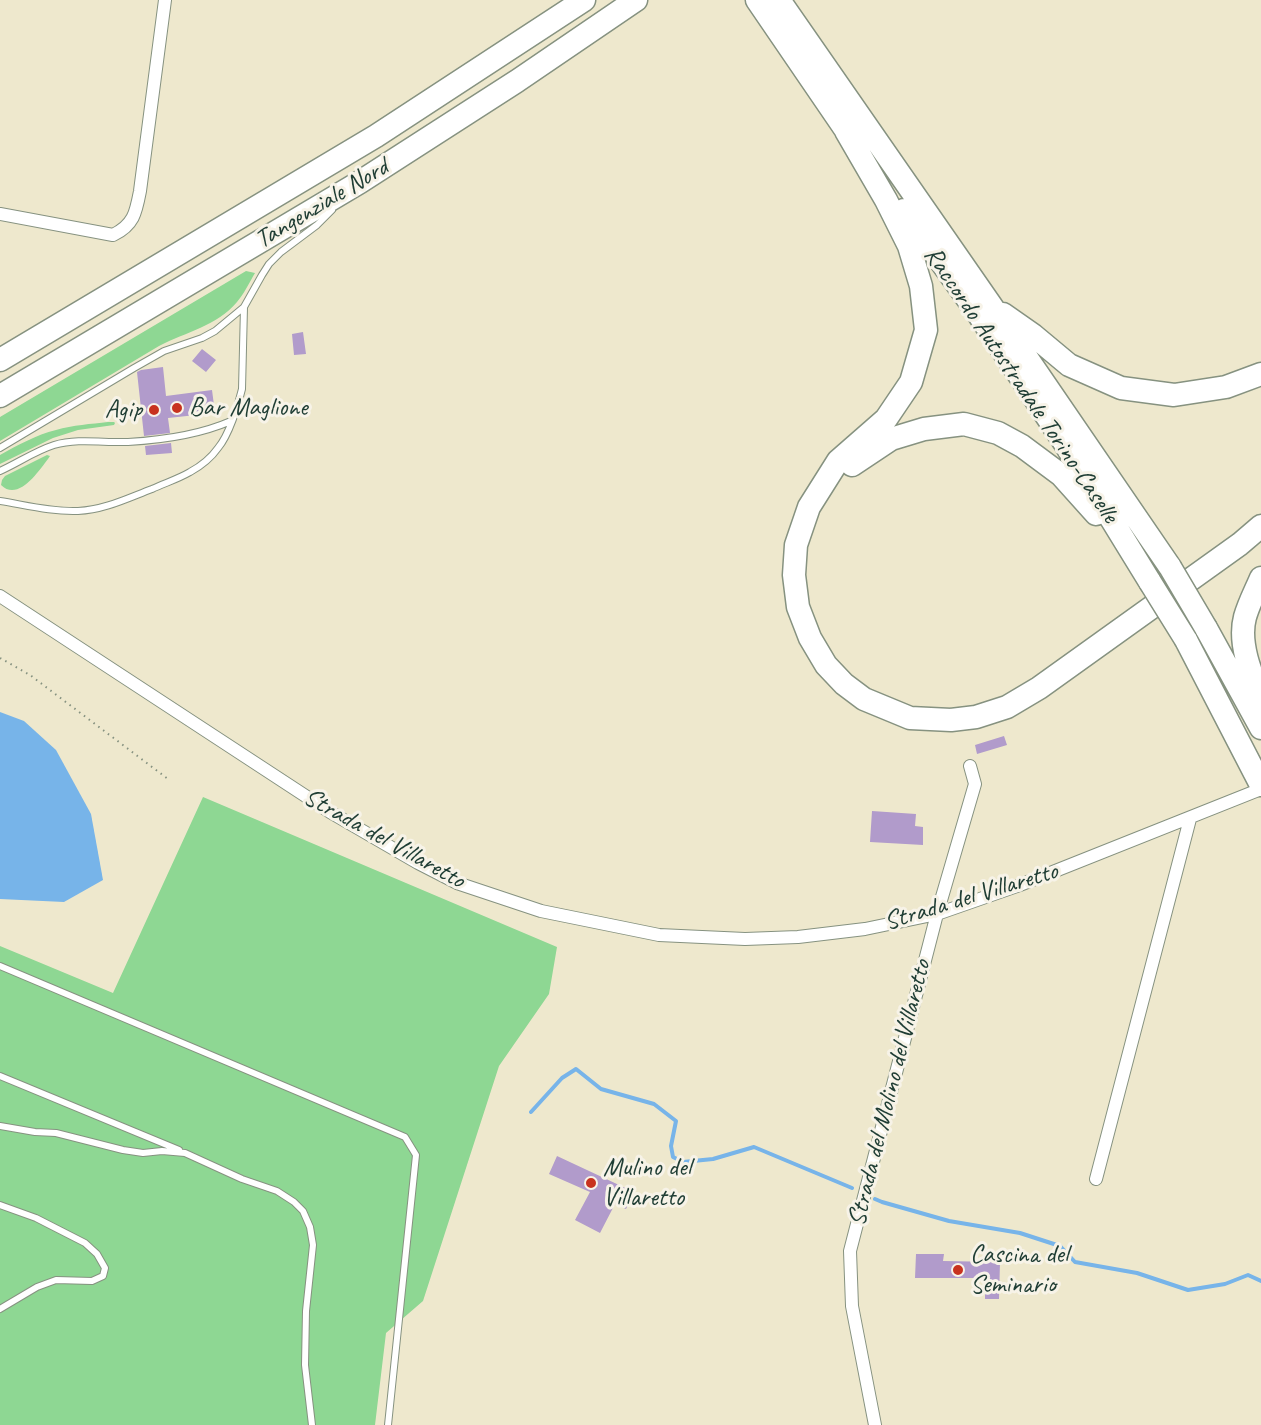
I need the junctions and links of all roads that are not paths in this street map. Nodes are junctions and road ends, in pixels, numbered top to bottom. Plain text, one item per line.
1 (165, 0) edge
2 (584, 0) edge
3 (636, 0) edge
4 (757, 0) edge
5 (778, 10) edge
6 (846, 131) junction
7 (360, 182) junction
8 (0, 214) edge
9 (990, 304) junction
10 (244, 307) junction
11 (0, 360) edge
12 (1261, 374) edge
13 (0, 396) edge
14 (231, 421) junction
15 (0, 448) edge
16 (0, 471) edge
17 (0, 501) edge
18 (804, 524) junction
19 (1261, 526) edge
20 (1145, 575) junction
21 (1261, 578) edge
22 (0, 596) edge
23 (1261, 698) edge
24 (1261, 728) edge
25 (970, 766) dead end
26 (1258, 781) edge
27 (1190, 819) junction
28 (937, 914) junction
29 (0, 966) edge
30 (0, 1076) edge
31 (0, 1126) edge
32 (185, 1152) junction
33 (1096, 1179) dead end
34 (0, 1205) edge
35 (0, 1309) edge
36 (312, 1425) edge
37 (388, 1425) edge
38 (875, 1425) edge

1 - 8 street
2 - 11 highway, Tangenziale Nord
3 - 7 highway, Tangenziale Nord
4 - 5 highway, Raccordo Autostradale Torino-Caselle
5 - 6 highway, Raccordo Autostradale Torino-Caselle
5 - 9 highway, Raccordo Autostradale Torino-Caselle
6 - 18 highway
6 - 20 highway, Raccordo Autostradale Torino-Caselle
7 - 10 lane
7 - 13 highway, Tangenziale Nord
9 - 12 highway
9 - 24 highway, Raccordo Autostradale Torino-Caselle, bridge
10 - 14 lane
10 - 15 lane
14 - 16 lane
14 - 17 lane
18 - 19 highway
18 - 20 highway
20 - 26 highway, Raccordo Autostradale Torino-Caselle, bridge
21 - 23 highway
22 - 28 street, Strada del Villaretto
25 - 28 street, Strada del Molino del Villaretto
26 - 27 street, Strada del Villaretto
27 - 28 street, Strada del Villaretto
27 - 33 street
28 - 38 street, Strada del Molino del Villaretto
29 - 37 lane
30 - 32 lane
31 - 32 lane
32 - 36 lane
34 - 35 lane

